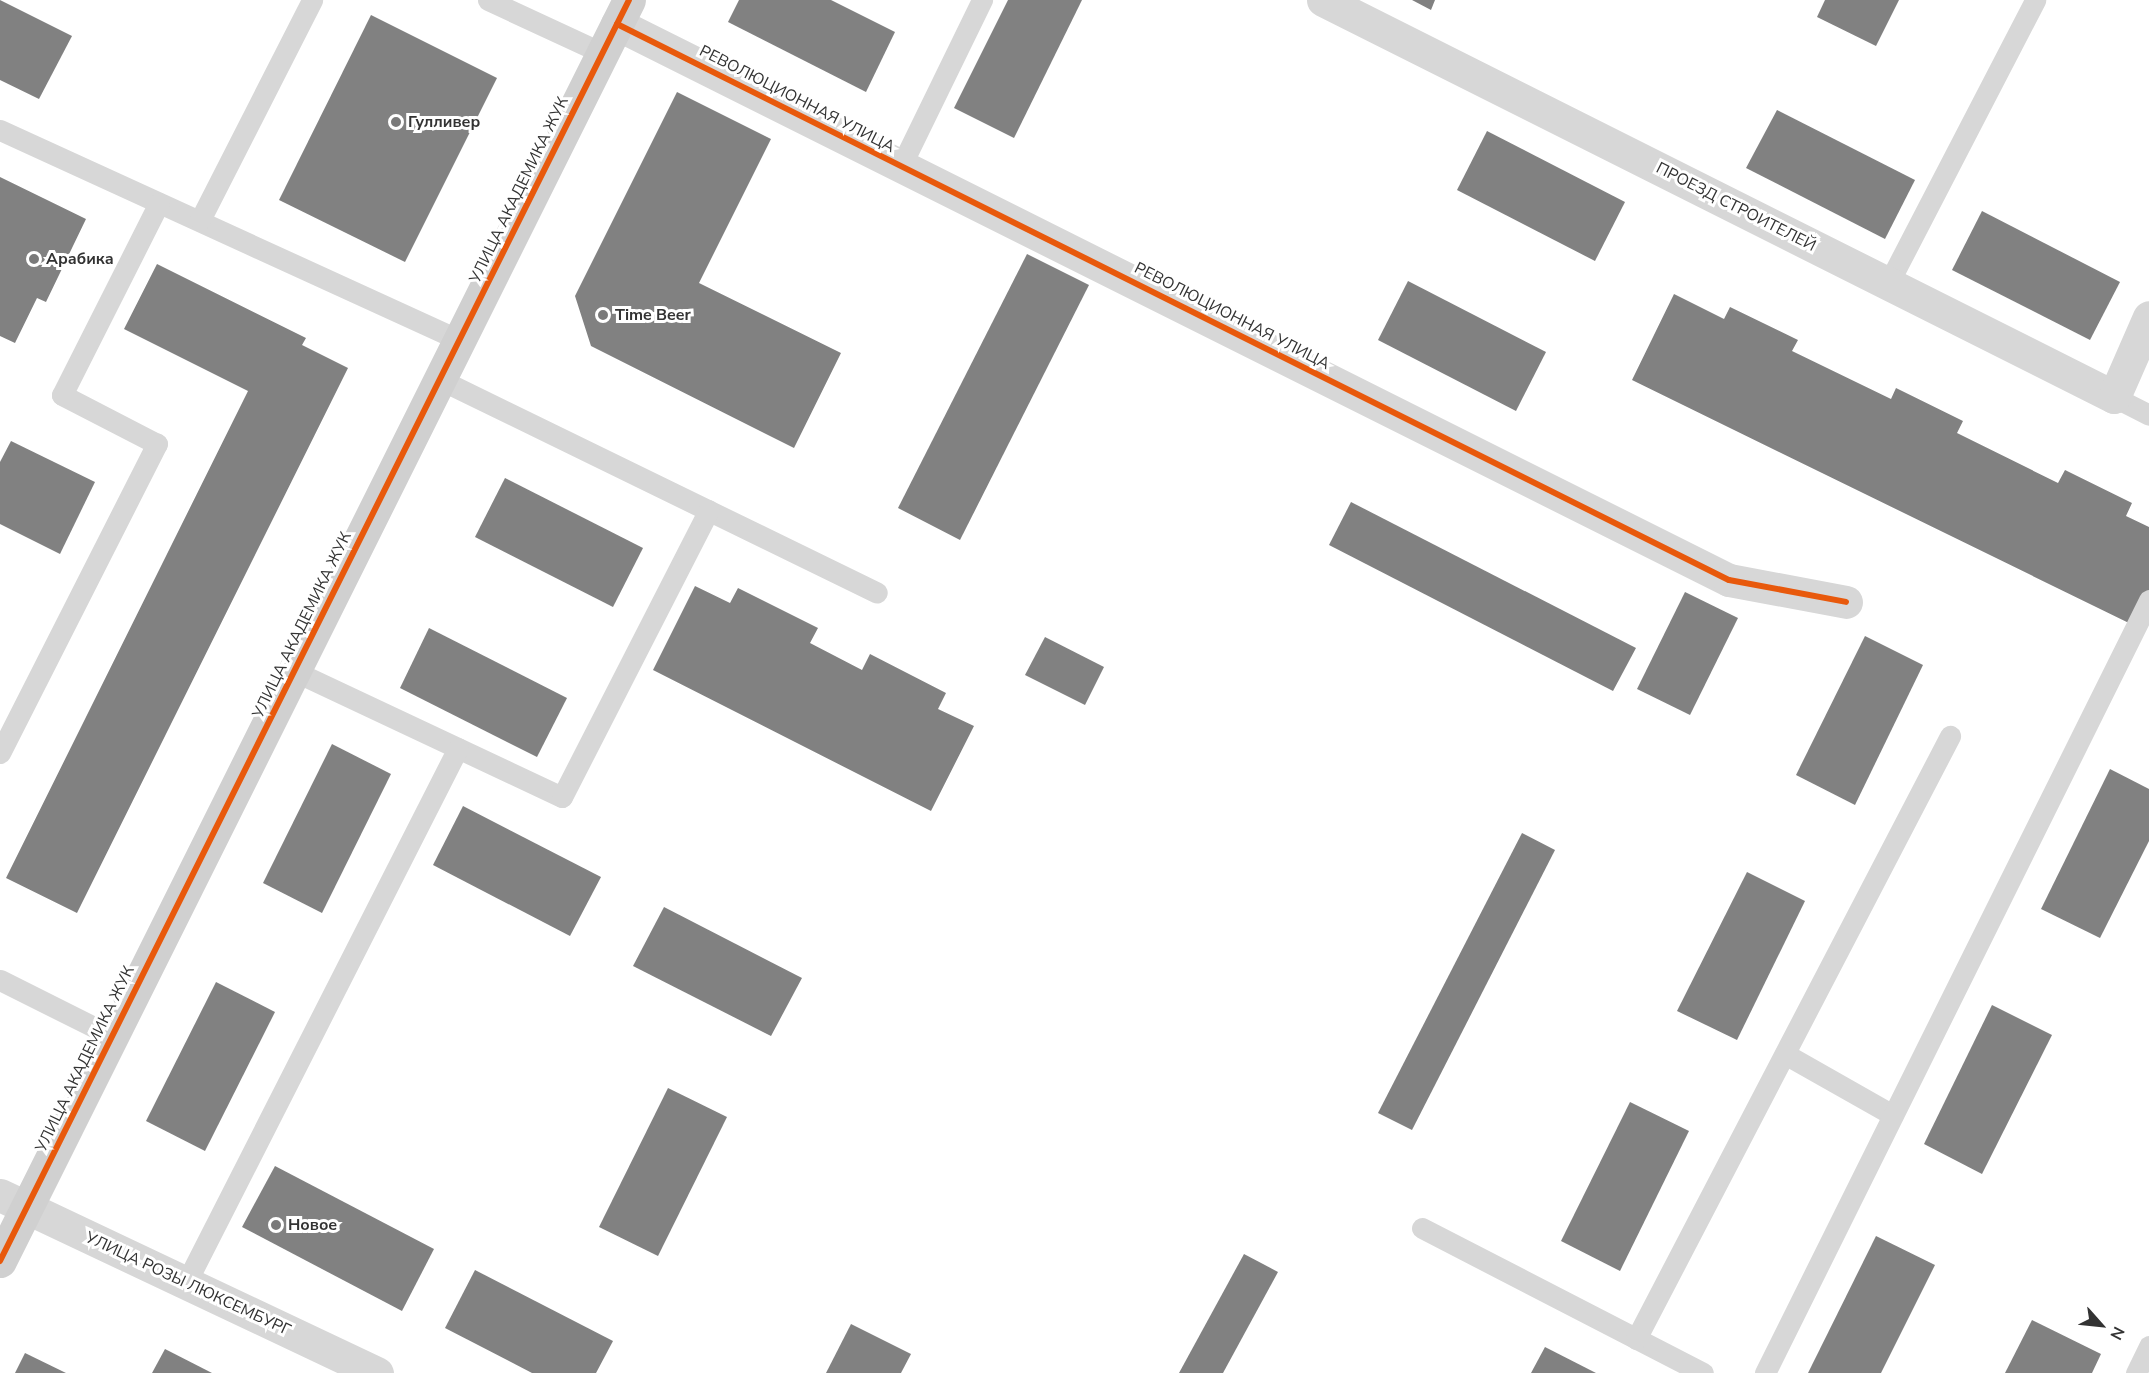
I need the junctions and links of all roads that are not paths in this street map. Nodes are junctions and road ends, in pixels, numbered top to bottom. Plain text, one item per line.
1 (312, 0) edge
2 (488, 0) edge
3 (982, 0) edge
4 (1323, 0) edge
5 (2035, 0) edge
6 (623, 12) edge
7 (602, 53) junction
8 (0, 130) edge
9 (900, 166) junction
10 (159, 203) junction
11 (200, 220) junction
12 (1888, 284) junction
13 (2149, 317) edge
14 (459, 340) junction
15 (439, 379) junction
16 (2114, 397) junction
17 (2149, 415) edge
18 (709, 510) junction
19 (877, 592) dead end
20 (2149, 600) edge
21 (1846, 602) dead end
22 (294, 671) junction
23 (1950, 736) dead end
24 (458, 748) junction
25 (0, 753) edge
26 (0, 980) edge
27 (112, 1036) junction
28 (1785, 1054) junction
29 (1893, 1114) junction
30 (13, 1201) edge
31 (1422, 1228) dead end
32 (0, 1261) edge
33 (186, 1283) junction
34 (1636, 1338) junction
35 (2149, 1346) edge
36 (374, 1372) edge
37 (1703, 1373) edge
38 (1765, 1373) edge
39 (2136, 1373) edge

1 - 11 lane
2 - 7 lane
3 - 9 lane
4 - 12 street, ПРОЕЗД СТРОИТЕЛЕЙ
5 - 12 lane
6 - 7 street, УЛИЦА АКАДЕМИКА ЖУК
6 - 9 street, РЕВОЛЮЦИОННАЯ УЛИЦА
7 - 14 street, УЛИЦА АКАДЕМИКА ЖУК
8 - 10 lane
9 - 21 street, РЕВОЛЮЦИОННАЯ УЛИЦА
10 - 11 lane
10 - 25 lane
11 - 14 lane
12 - 16 street, ПРОЕЗД СТРОИТЕЛЕЙ
13 - 16 street
14 - 15 street, УЛИЦА АКАДЕМИКА ЖУК
15 - 18 lane
15 - 22 street, УЛИЦА АКАДЕМИКА ЖУК
16 - 17 lane, ПРОЕЗД СТРОИТЕЛЕЙ
18 - 19 lane
18 - 24 lane
20 - 29 lane
22 - 24 lane
22 - 27 street, УЛИЦА АКАДЕМИКА ЖУК
23 - 28 lane
24 - 33 lane
26 - 27 lane
27 - 30 street, УЛИЦА АКАДЕМИКА ЖУК
28 - 29 lane
28 - 34 lane
29 - 38 lane
30 - 32 street, УЛИЦА АКАДЕМИКА ЖУК
30 - 33 street, УЛИЦА РОЗЫ ЛЮКСЕМБУРГ
31 - 34 lane
33 - 36 street, УЛИЦА РОЗЫ ЛЮКСЕМБУРГ
34 - 37 lane
35 - 39 lane

